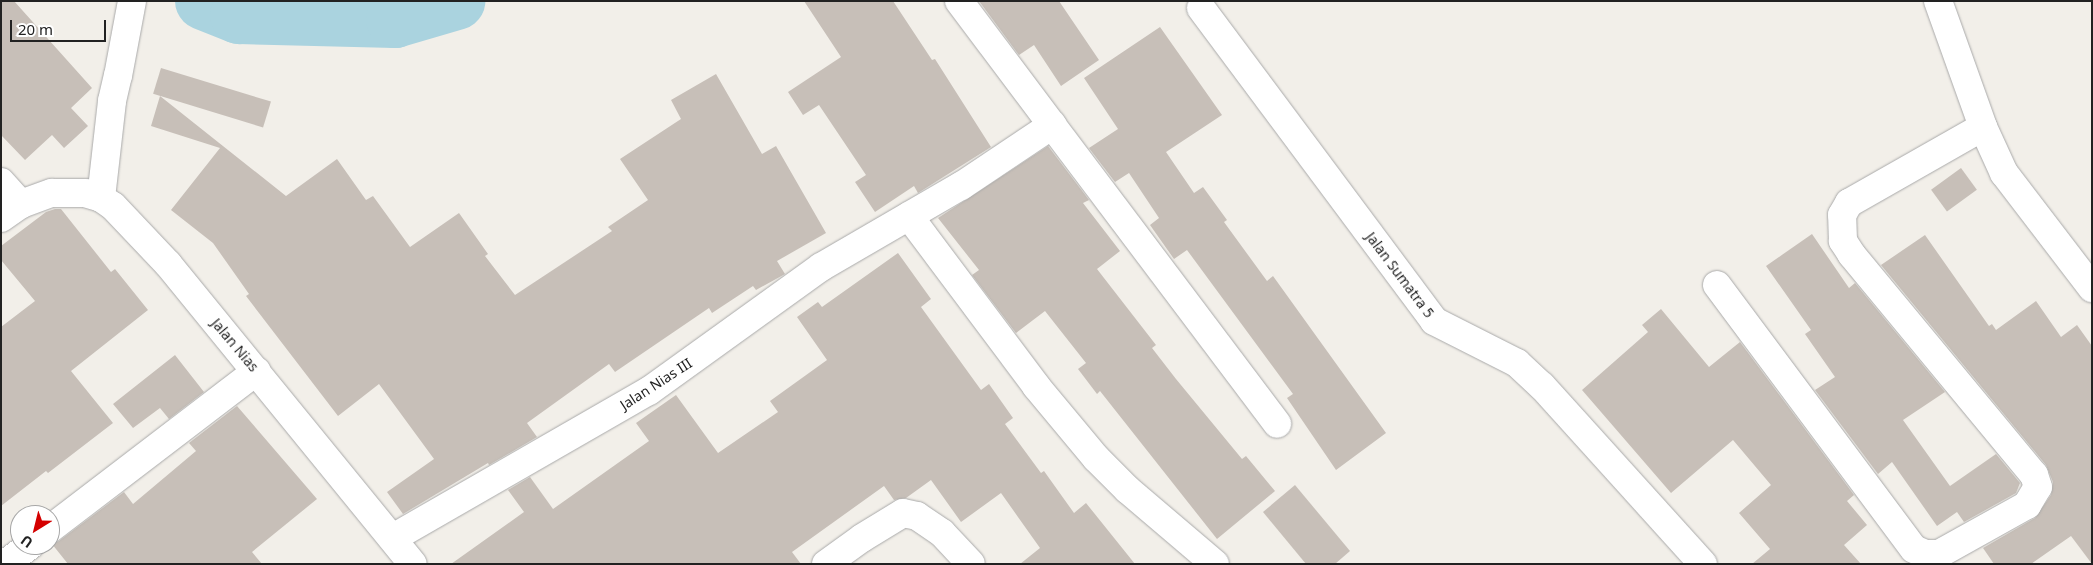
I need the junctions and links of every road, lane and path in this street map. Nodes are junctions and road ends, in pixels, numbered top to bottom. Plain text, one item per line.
1 (132, 1) edge
2 (959, 1) edge
3 (1938, 1) edge
4 (1201, 8) dead end
5 (1052, 125) junction
6 (1983, 127) junction
7 (1, 182) edge
8 (101, 198) junction
9 (11, 211) edge
10 (909, 216) junction
11 (1717, 284) dead end
12 (2092, 288) edge
13 (257, 371) junction
14 (1277, 424) dead end
15 (60, 522) edge
16 (393, 538) junction
17 (17, 555) edge
18 (5, 564) edge
19 (413, 564) edge
20 (826, 564) edge
21 (971, 564) edge
22 (1216, 564) edge
23 (1703, 564) edge

1 - 8 street
2 - 5 street
3 - 6 street
4 - 23 street, Jalan Sumatra 5
5 - 10 street, Jalan Nias III
5 - 14 street
6 - 11 street
6 - 12 street
7 - 9 street, Jalan Nias
8 - 9 street, Jalan Nias
8 - 13 street, Jalan Nias
10 - 16 street, Jalan Nias III
10 - 22 street
13 - 15 street
13 - 16 street, Jalan Nias
16 - 19 street, Jalan Nias
17 - 18 street
20 - 21 street

